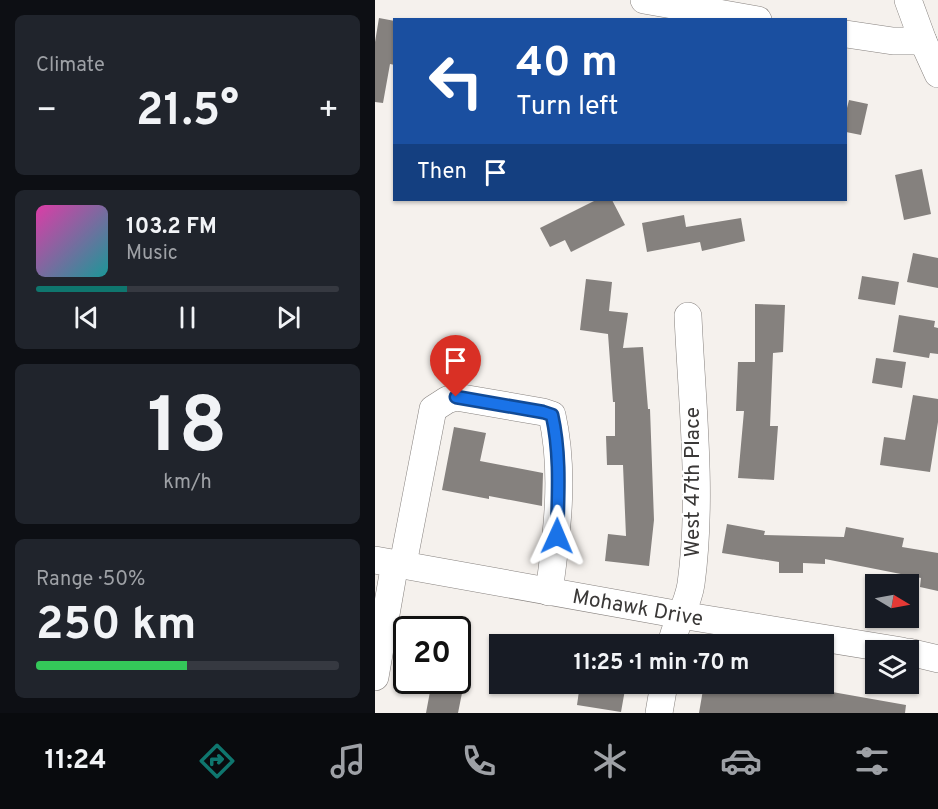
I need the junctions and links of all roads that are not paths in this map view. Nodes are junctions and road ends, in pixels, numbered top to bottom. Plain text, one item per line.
1 (643, 0) edge
2 (908, 0) edge
3 (746, 18) edge
4 (847, 34) edge
5 (923, 41) junction
6 (938, 74) edge
7 (688, 316) dead end
8 (391, 562) edge
9 (549, 592) junction
10 (681, 615) junction
11 (675, 634) edge
12 (865, 645) edge
13 (919, 654) edge
14 (938, 659) edge
15 (375, 677) edge
16 (662, 694) edge
17 (659, 713) edge

1 - 3 street
2 - 5 street
4 - 5 street
5 - 6 street
7 - 10 street, West 47th Place
8 - 9 street, Mohawk Drive
8 - 9 street
8 - 15 street
9 - 10 street, Mohawk Drive
10 - 11 street, West 47th Place
10 - 12 street, Mohawk Drive
13 - 14 street
16 - 17 street

